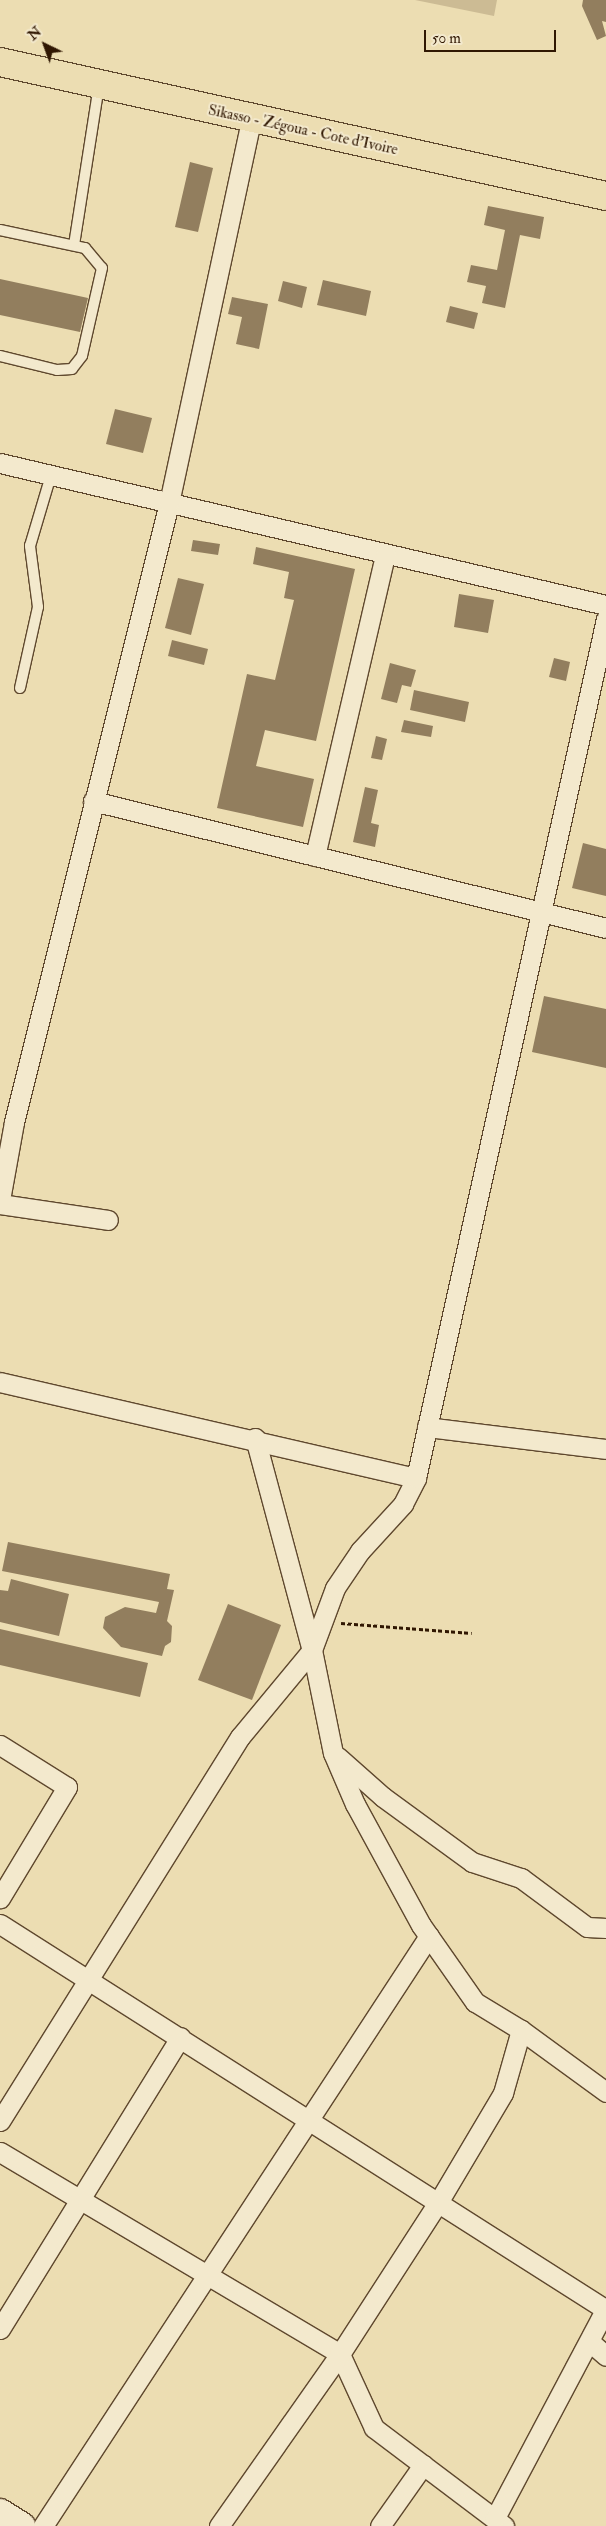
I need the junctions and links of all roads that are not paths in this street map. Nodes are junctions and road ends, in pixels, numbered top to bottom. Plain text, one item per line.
1 (0, 62) edge
2 (99, 85) junction
3 (251, 120) junction
4 (606, 196) edge
5 (0, 230) edge
6 (74, 245) junction
7 (0, 356) edge
8 (0, 463) edge
9 (51, 475) junction
10 (169, 504) junction
11 (385, 554) junction
12 (606, 605) edge
13 (606, 619) edge
14 (20, 688) dead end
15 (93, 801) junction
16 (315, 856) junction
17 (539, 911) junction
18 (606, 928) edge
19 (7, 1120) edge
20 (0, 1200) edge
21 (0, 1204) edge
22 (108, 1220) dead end
23 (0, 1382) edge
24 (427, 1426) junction
25 (254, 1438) junction
26 (606, 1449) edge
27 (416, 1478) junction
28 (312, 1650) junction
29 (0, 1745) edge
30 (333, 1753) junction
31 (0, 1898) edge
32 (0, 1924) edge
33 (606, 1928) edge
34 (429, 1936) junction
35 (87, 1978) junction
36 (521, 2030) junction
37 (180, 2037) junction
38 (606, 2092) edge
39 (309, 2119) junction
40 (0, 2121) edge
41 (0, 2152) edge
42 (80, 2200) junction
43 (439, 2201) junction
44 (207, 2275) junction
45 (606, 2308) edge
46 (0, 2328) edge
47 (590, 2342) junction
48 (340, 2354) junction
49 (606, 2356) edge
50 (423, 2464) junction
51 (0, 2513) edge
52 (499, 2522) edge
53 (21, 2526) edge
54 (43, 2526) edge
55 (219, 2526) edge
56 (380, 2526) edge

1 - 2 highway, Sikasso - Zégoua - Cote d'Ivoire
2 - 3 highway, Sikasso - Zégoua - Cote d'Ivoire
2 - 6 lane
3 - 4 highway, Sikasso - Zégoua - Cote d'Ivoire
3 - 10 street
5 - 6 lane
6 - 7 lane
8 - 9 street
9 - 10 street
9 - 14 lane
10 - 11 street
10 - 15 street
11 - 12 street
11 - 16 street
13 - 17 street
15 - 16 street
15 - 19 street
16 - 17 street
17 - 18 street
17 - 24 street
19 - 20 street
21 - 22 street
23 - 25 street
24 - 26 street
24 - 27 street
25 - 27 street
25 - 28 street
27 - 28 street
28 - 30 street
28 - 35 street
29 - 31 street
30 - 33 street
30 - 34 street
32 - 35 street
34 - 36 street
34 - 39 street
35 - 37 street
35 - 40 street
36 - 38 street
36 - 43 street
37 - 39 street
37 - 42 street
39 - 43 street
39 - 44 street
41 - 42 street
42 - 44 street
42 - 46 street
43 - 45 street
43 - 48 street
44 - 48 street
44 - 54 street
45 - 47 street
47 - 49 street
47 - 52 street
48 - 50 street
48 - 55 street
50 - 52 street
50 - 56 street
51 - 53 street

